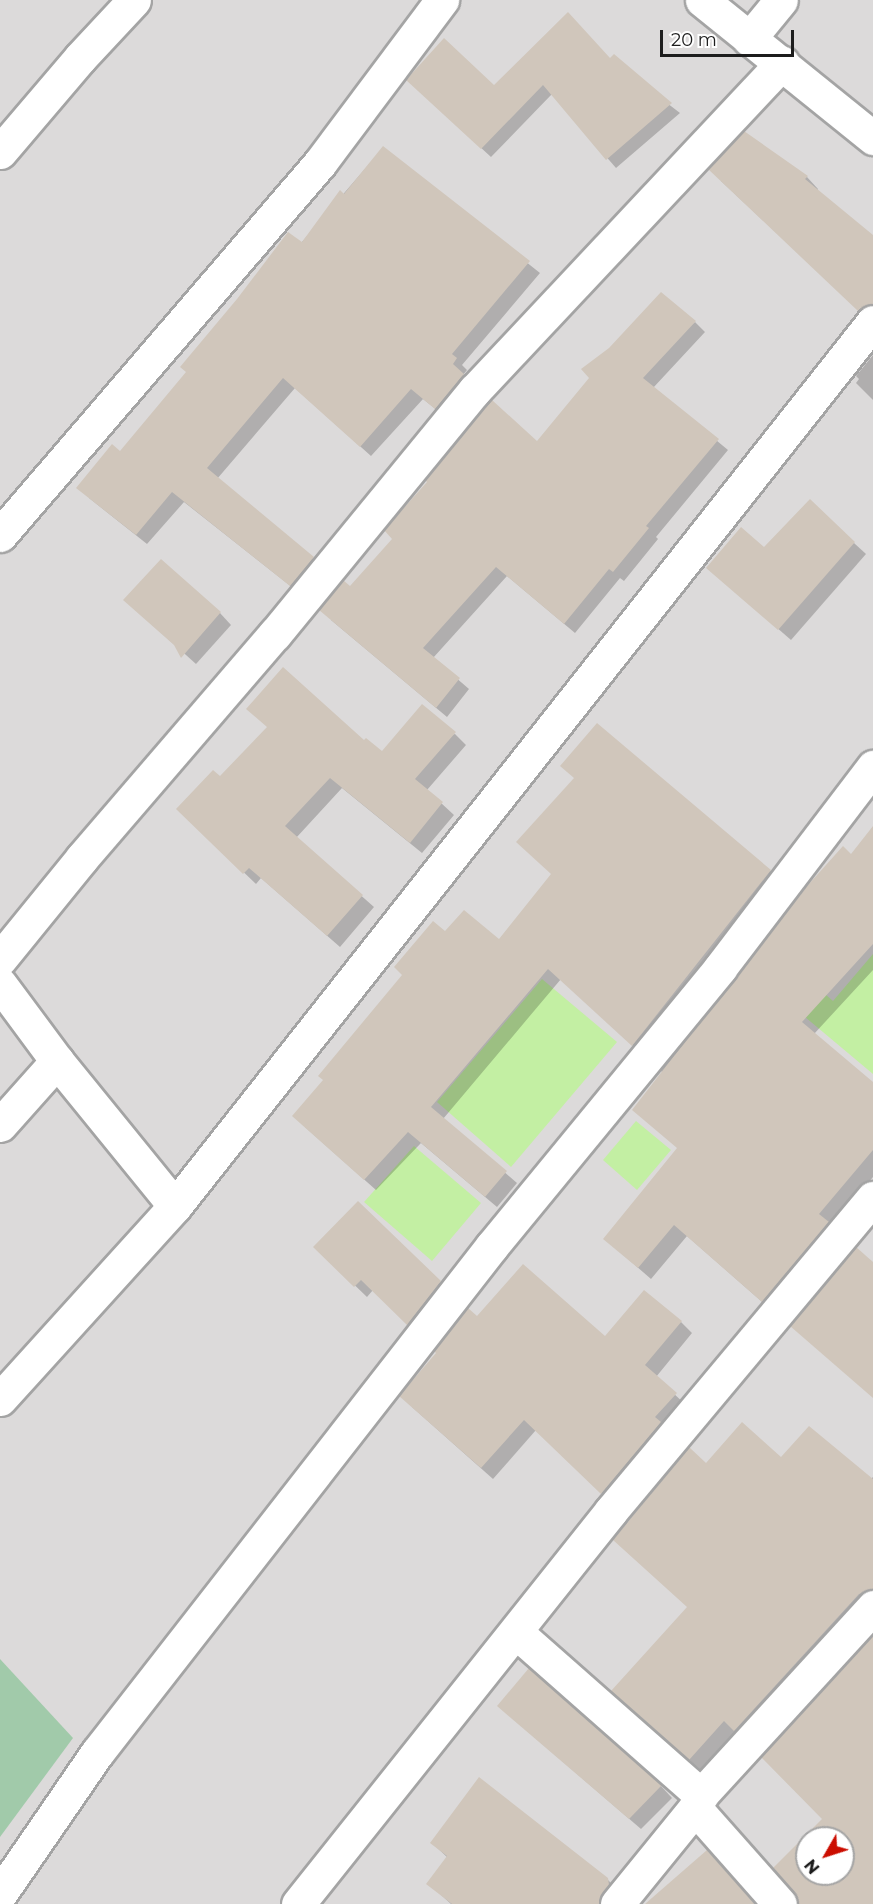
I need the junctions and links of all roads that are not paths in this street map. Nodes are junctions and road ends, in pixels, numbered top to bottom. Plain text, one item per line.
1 (134, 0) edge
2 (442, 0) edge
3 (702, 0) edge
4 (781, 0) edge
5 (749, 39) junction
6 (782, 63) junction
7 (873, 138) edge
8 (0, 152) edge
9 (873, 322) edge
10 (0, 535) edge
11 (873, 767) edge
12 (0, 959) edge
13 (0, 984) edge
14 (57, 1061) junction
15 (0, 1125) edge
16 (873, 1198) edge
17 (175, 1206) junction
18 (0, 1399) edge
19 (873, 1607) edge
20 (516, 1632) junction
21 (698, 1802) junction
22 (0, 1894) edge
23 (298, 1904) edge
24 (617, 1904) edge
25 (780, 1904) edge

1 - 8 street
2 - 10 street
3 - 5 street
4 - 5 street
5 - 6 street
6 - 7 street
6 - 12 street
9 - 17 street
11 - 22 street
13 - 14 street
14 - 15 street
14 - 17 street
16 - 20 street
17 - 18 street
19 - 21 street
20 - 21 street
20 - 23 street
21 - 24 street
21 - 25 street

